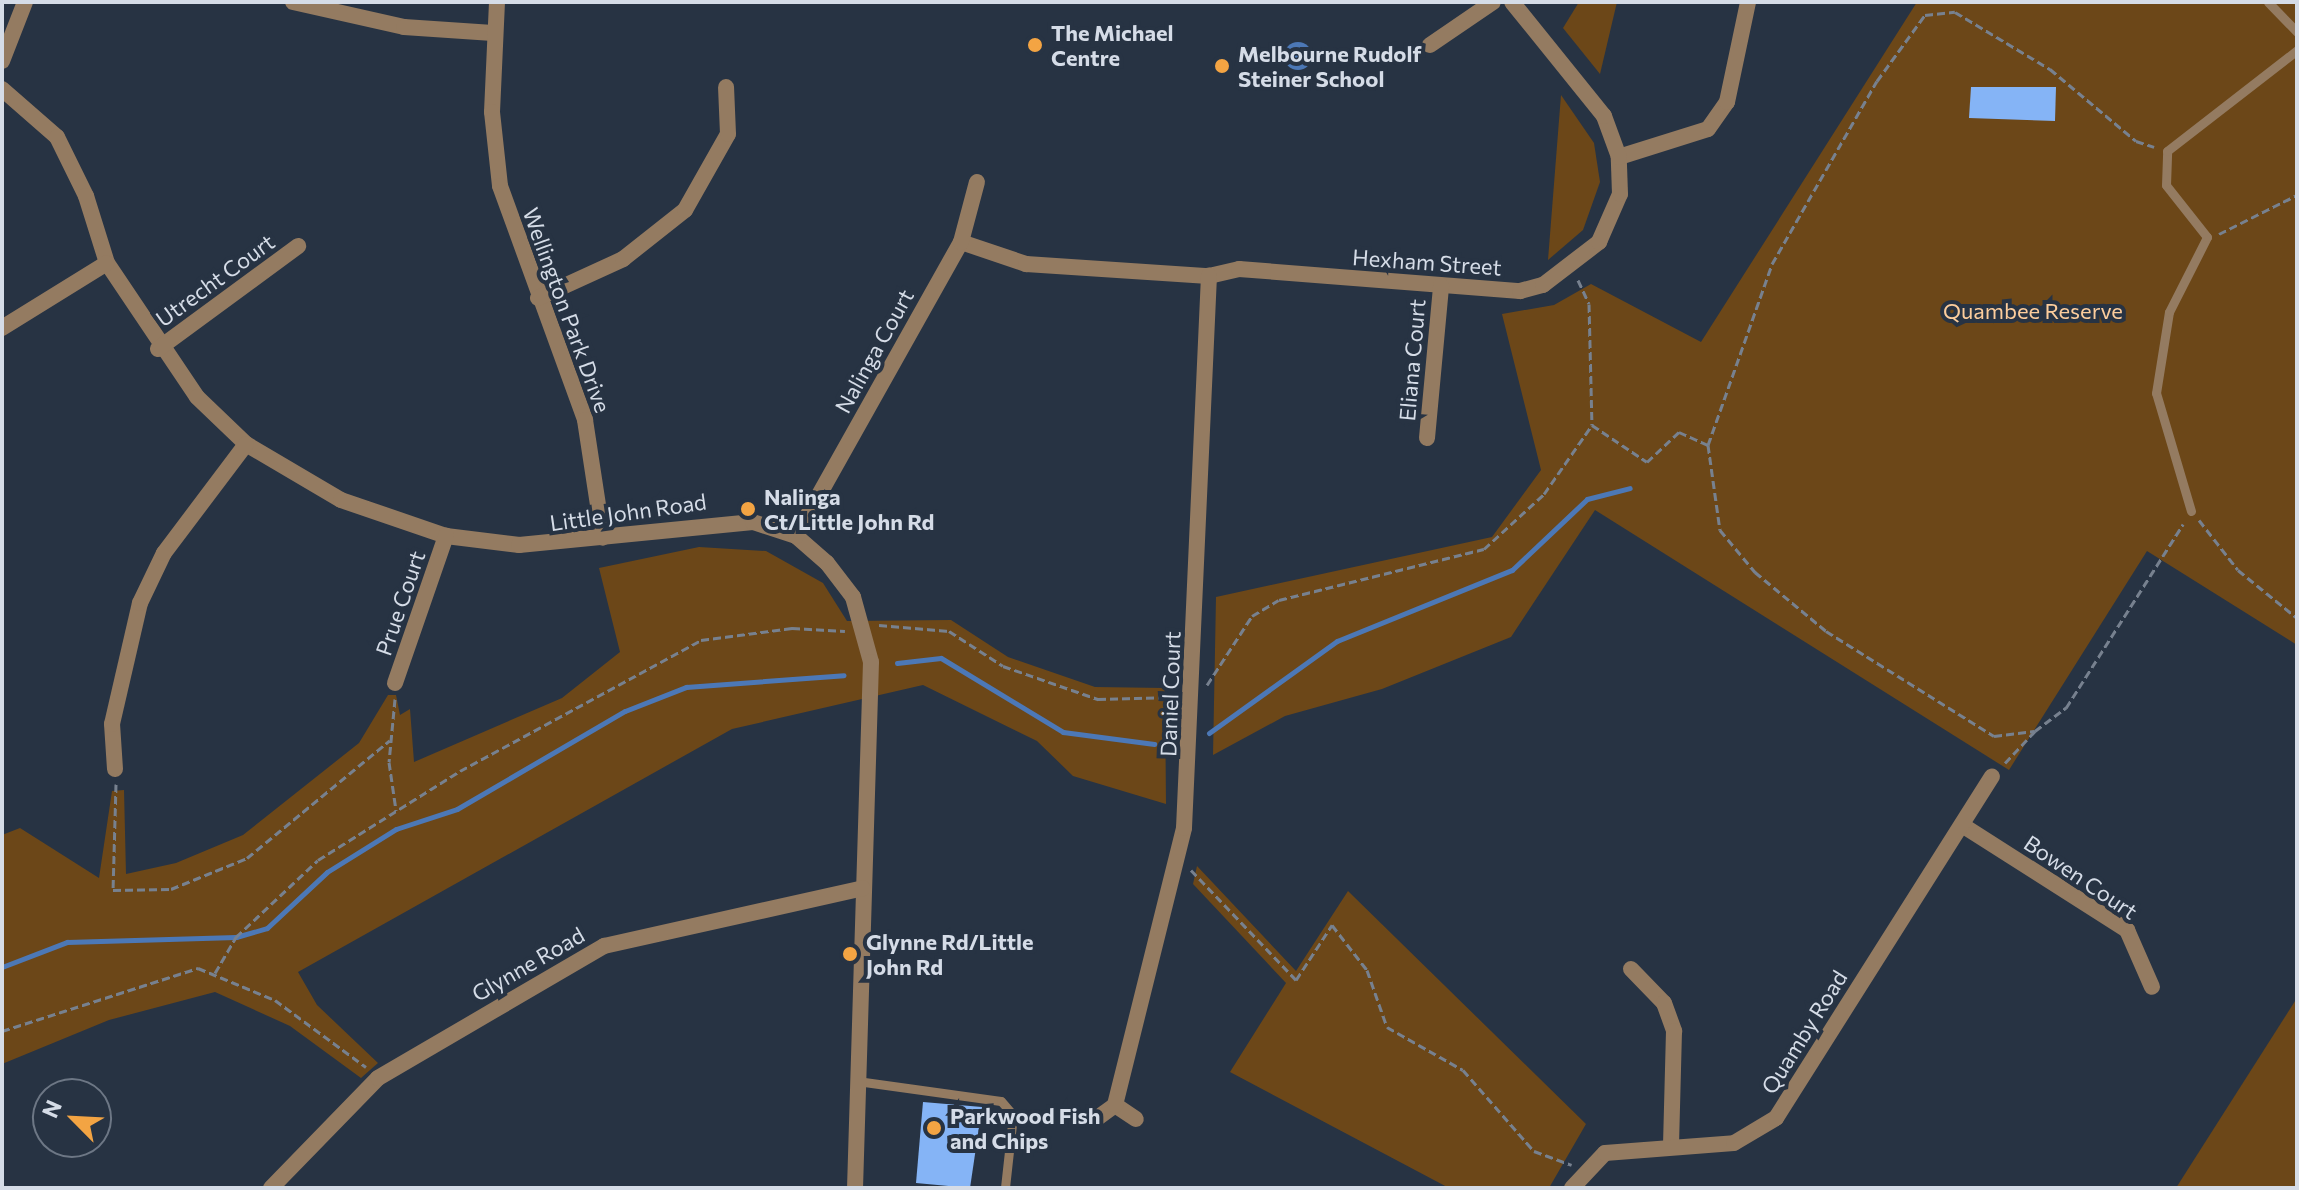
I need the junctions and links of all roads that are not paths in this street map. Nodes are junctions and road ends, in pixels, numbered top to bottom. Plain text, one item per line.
1 (25, 2) edge
2 (293, 2) edge
3 (497, 2) edge
4 (1493, 2) edge
5 (1512, 2) edge
6 (1748, 2) edge
7 (2268, 2) edge
8 (2297, 32) edge
9 (493, 33) junction
10 (1430, 45) dead end
11 (2297, 50) edge
12 (2, 61) edge
13 (726, 87) dead end
14 (2, 89) edge
15 (1619, 157) junction
16 (977, 182) dead end
17 (961, 242) junction
18 (298, 246) dead end
19 (107, 263) junction
20 (1209, 276) junction
21 (1441, 286) junction
22 (538, 298) junction
23 (2, 328) edge
24 (158, 349) junction
25 (1427, 438) dead end
26 (246, 444) junction
27 (2191, 511) road end
28 (446, 536) junction
29 (796, 536) junction
30 (603, 538) junction
31 (395, 683) road end
32 (115, 769) road end
33 (1992, 776) road end
34 (1962, 825) junction
35 (863, 888) junction
36 (1631, 969) dead end
37 (2152, 987) dead end
38 (857, 1081) junction
39 (1115, 1105) junction
40 (1096, 1119) dead end
41 (1136, 1119) dead end
42 (1671, 1144) junction
43 (271, 1188) edge
44 (855, 1188) edge
45 (1005, 1188) edge
46 (1572, 1188) edge

1 - 12 street
2 - 9 street
3 - 9 street, Wellington Park Drive
4 - 10 street
5 - 15 street, Hexham Street
6 - 15 street
7 - 8 lane
9 - 22 street, Wellington Park Drive
11 - 27 lane
13 - 22 street
14 - 19 street, Little John Road
15 - 21 street, Hexham Street
16 - 17 street, Nalinga Court
17 - 20 street, Hexham Street
17 - 29 street, Nalinga Court
18 - 24 street, Utrecht Court
19 - 23 street
19 - 24 street, Little John Road
20 - 21 street, Hexham Street
20 - 39 street, Daniel Court
21 - 25 street, Eliana Court
22 - 30 street, Wellington Park Drive
24 - 26 street, Little John Road
26 - 28 street, Little John Road
26 - 32 street
28 - 30 street, Little John Road
28 - 31 street, Prue Court
29 - 30 street, Little John Road
29 - 35 street, Little John Road
33 - 34 street, Quamby Road
34 - 37 street, Bowen Court
34 - 42 street, Quamby Road
35 - 38 street, Little John Road
35 - 43 street, Glynne Road
36 - 42 street
38 - 44 street, Little John Road
38 - 45 lane
39 - 40 street
39 - 41 street
42 - 46 street, Quamby Road

